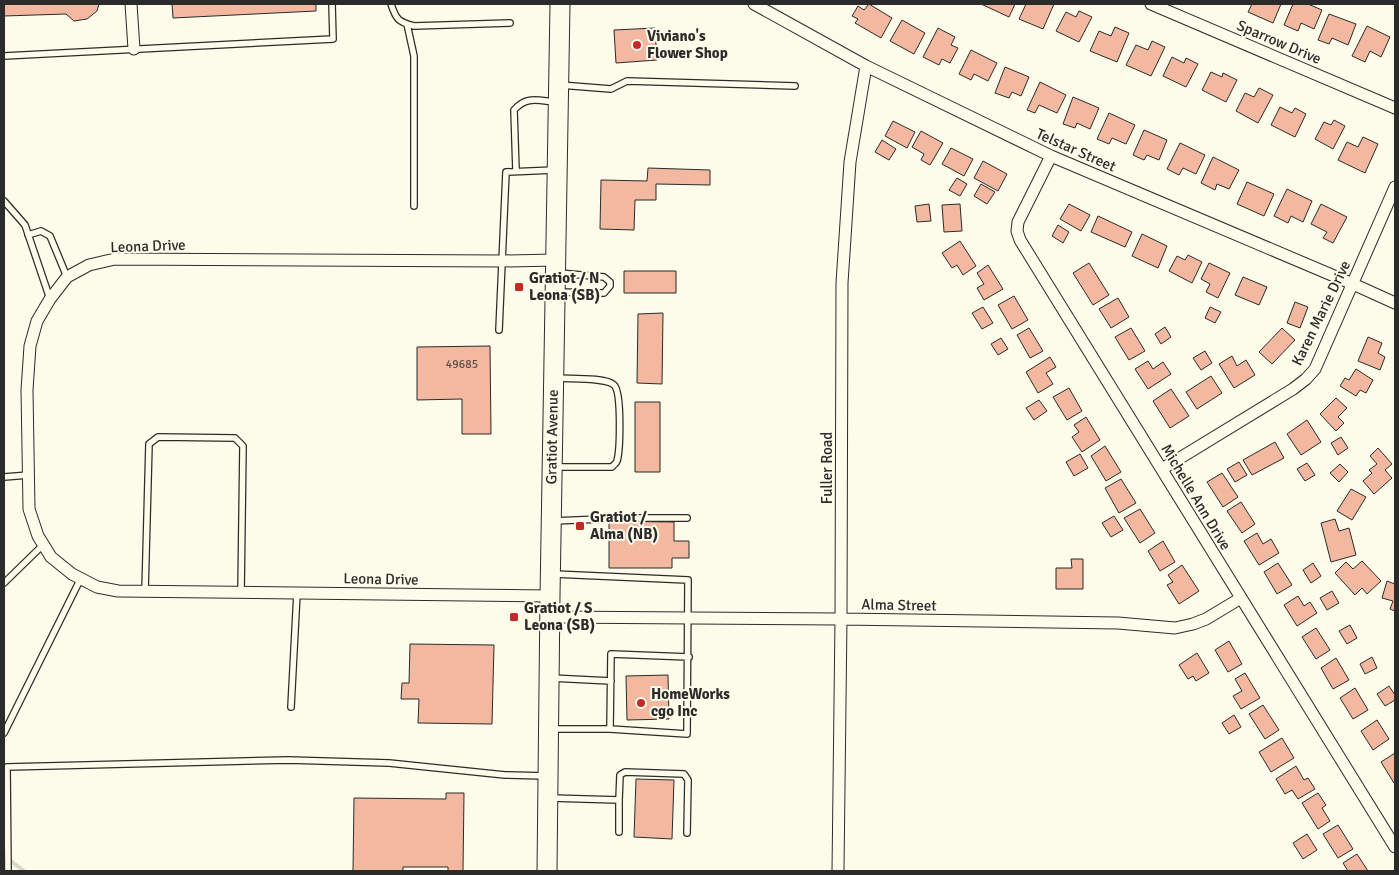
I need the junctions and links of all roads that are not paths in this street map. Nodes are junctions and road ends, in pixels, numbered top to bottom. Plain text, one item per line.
1 (131, 4) edge
2 (332, 4) edge
3 (391, 4) edge
4 (560, 4) edge
5 (754, 4) edge
6 (1151, 4) edge
7 (510, 23) dead end
8 (407, 24) junction
9 (134, 49) junction
10 (4, 56) edge
11 (866, 66) junction
12 (795, 86) dead end
13 (558, 94) junction
14 (1395, 108) edge
15 (1050, 156) junction
16 (557, 170) junction
17 (516, 171) junction
18 (1395, 187) edge
19 (4, 201) edge
20 (414, 206) dead end
21 (28, 234) junction
22 (503, 262) junction
23 (556, 266) junction
24 (67, 277) junction
25 (1353, 284) junction
26 (555, 292) junction
27 (50, 299) junction
28 (1395, 303) edge
29 (499, 330) dead end
30 (554, 378) junction
31 (552, 467) junction
32 (1162, 469) junction
33 (29, 475) junction
34 (4, 478) edge
35 (686, 518) dead end
36 (551, 521) junction
37 (43, 545) junction
38 (550, 574) junction
39 (81, 578) junction
40 (4, 582) edge
41 (145, 592) junction
42 (241, 593) junction
43 (297, 593) junction
44 (550, 596) junction
45 (1240, 598) junction
46 (550, 617) junction
47 (688, 618) junction
48 (841, 618) junction
49 (689, 657) junction
50 (549, 678) junction
51 (611, 681) junction
52 (291, 707) dead end
53 (549, 729) junction
54 (610, 729) junction
55 (4, 733) edge
56 (548, 776) junction
57 (548, 798) junction
58 (620, 800) junction
59 (620, 832) dead end
60 (687, 833) dead end
61 (1395, 847) edge
62 (8, 871) edge
63 (547, 871) edge
64 (838, 871) edge

1 - 9 street
2 - 9 lane
3 - 8 lane
4 - 13 main road, Gratiot Avenue
5 - 11 street, Telstar Street
6 - 14 street, Sparrow Drive
7 - 8 lane
8 - 20 lane
9 - 10 lane
11 - 15 street, Telstar Street
11 - 48 street, Fuller Road
12 - 13 lane
13 - 16 main road, Gratiot Avenue
13 - 17 lane
15 - 25 street, Telstar Street
15 - 32 street, Michelle Ann Drive
16 - 17 lane
16 - 23 main road, Gratiot Avenue
17 - 22 lane
18 - 25 street, Karen Marie Drive
19 - 21 lane
21 - 24 lane
21 - 27 lane
22 - 23 street, Leona Drive
22 - 24 street, Leona Drive
22 - 29 lane
23 - 26 main road, Gratiot Avenue
23 - 26 lane
24 - 27 street, Leona Drive
25 - 28 street, Telstar Street
25 - 32 street, Karen Marie Drive
26 - 30 main road, Gratiot Avenue
27 - 33 street, Leona Drive
30 - 31 main road, Gratiot Avenue
30 - 31 lane
31 - 36 main road, Gratiot Avenue
32 - 45 street, Michelle Ann Drive
33 - 34 lane
33 - 37 street, Leona Drive
35 - 36 lane
36 - 38 main road, Gratiot Avenue
37 - 39 street, Leona Drive
37 - 40 lane
38 - 44 main road, Gratiot Avenue
38 - 47 lane
39 - 41 street, Leona Drive
39 - 55 lane
41 - 42 street, Leona Drive
41 - 42 lane
42 - 43 street, Leona Drive
43 - 44 street, Leona Drive
43 - 52 lane
44 - 46 main road, Gratiot Avenue
45 - 48 street, Alma Street
45 - 61 street, Michelle Ann Drive
46 - 47 street, Alma Street
46 - 50 main road, Gratiot Avenue
47 - 48 street, Alma Street
47 - 49 lane
48 - 64 street, Fuller Road
49 - 51 lane
49 - 54 lane
50 - 51 lane
50 - 53 main road, Gratiot Avenue
51 - 54 lane
53 - 54 lane
53 - 56 main road, Gratiot Avenue
56 - 57 main road, Gratiot Avenue
56 - 62 lane
57 - 58 lane
57 - 63 main road, Gratiot Avenue
58 - 59 lane
58 - 60 lane

